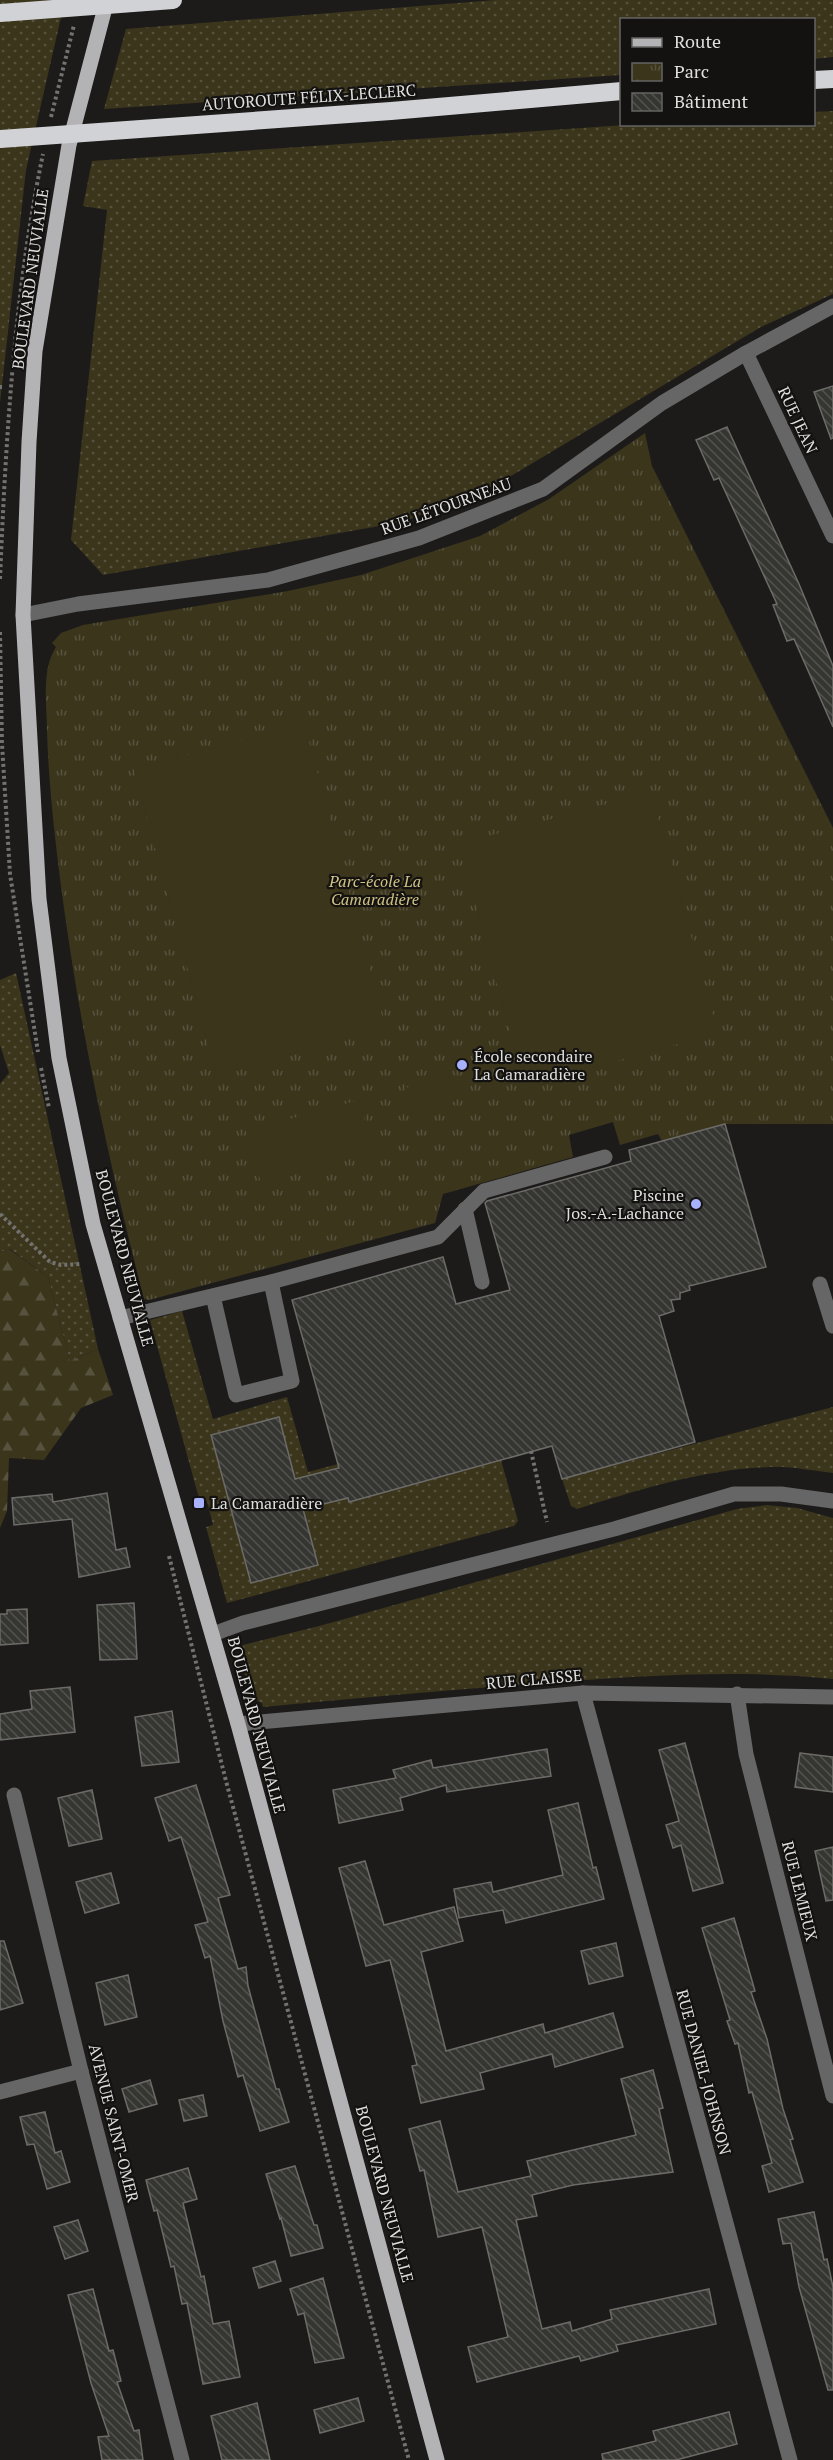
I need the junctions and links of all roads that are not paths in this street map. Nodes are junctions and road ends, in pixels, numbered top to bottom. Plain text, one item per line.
1 (106, 0) edge
2 (173, 0) edge
3 (0, 13) edge
4 (833, 79) edge
5 (815, 80) edge
6 (620, 91) edge
7 (0, 140) edge
8 (833, 306) edge
9 (746, 353) junction
10 (833, 536) edge
11 (23, 615) junction
12 (605, 1156) dead end
13 (465, 1209) junction
14 (271, 1282) junction
15 (482, 1282) dead end
16 (820, 1284) dead end
17 (213, 1296) junction
18 (120, 1318) junction
19 (833, 1326) edge
20 (833, 1501) edge
21 (213, 1634) junction
22 (583, 1693) junction
23 (737, 1694) junction
24 (833, 1697) edge
25 (238, 1724) junction
26 (14, 1795) dead end
27 (81, 2071) junction
28 (0, 2092) edge
29 (833, 2096) edge
30 (182, 2460) edge
31 (437, 2460) edge
32 (790, 2460) edge

1 - 11 main road, BOULEVARD NEUVIALLE
2 - 3 highway
4 - 5 highway
6 - 7 highway, AUTOROUTE FÉLIX-LECLERC
8 - 9 street, RUE LÉTOURNEAU
9 - 10 street, RUE JEAN
9 - 11 street, RUE LÉTOURNEAU
11 - 18 main road, BOULEVARD NEUVIALLE
12 - 13 street
13 - 14 street
13 - 15 street
14 - 17 street
14 - 17 street
16 - 19 street
17 - 18 street
18 - 21 main road, BOULEVARD NEUVIALLE
20 - 21 street
21 - 25 main road, BOULEVARD NEUVIALLE
22 - 23 street, RUE CLAISSE
22 - 25 street, RUE CLAISSE
22 - 32 street, RUE DANIEL-JOHNSON
23 - 24 street, RUE CLAISSE
23 - 29 street, RUE LEMIEUX
25 - 31 main road, BOULEVARD NEUVIALLE
26 - 27 street, AVENUE SAINT-OMER
27 - 28 street
27 - 30 street, AVENUE SAINT-OMER

